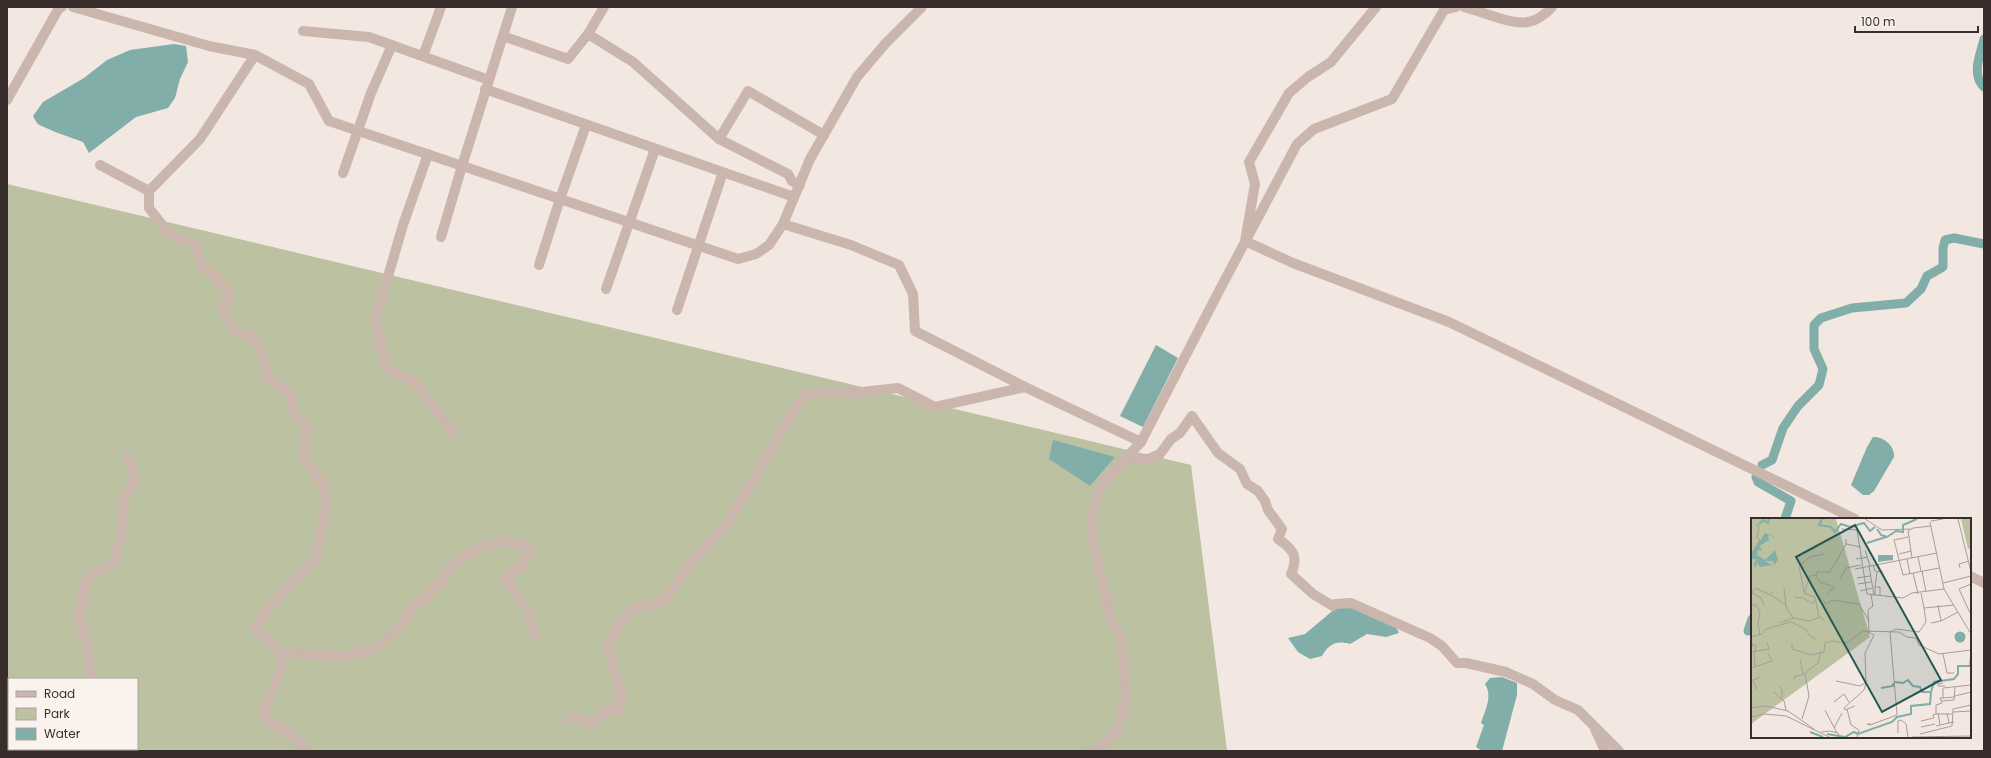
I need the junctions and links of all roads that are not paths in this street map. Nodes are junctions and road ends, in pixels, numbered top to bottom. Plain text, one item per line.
1 (62, 7) edge
2 (73, 7) edge
3 (441, 7) edge
4 (512, 7) edge
5 (604, 7) edge
6 (922, 7) edge
7 (1376, 7) edge
8 (1456, 7) edge
9 (1464, 7) edge
10 (1552, 7) edge
11 (1442, 9) edge
12 (303, 31) dead end
13 (588, 34) junction
14 (503, 36) junction
15 (392, 45) junction
16 (255, 55) junction
17 (423, 56) junction
18 (487, 85) junction
19 (7, 100) edge
20 (585, 128) dead end
21 (358, 131) junction
22 (824, 135) junction
23 (719, 139) junction
24 (654, 152) dead end
25 (428, 154) junction
26 (100, 165) dead end
27 (462, 166) junction
28 (343, 173) dead end
29 (721, 178) dead end
30 (800, 185) junction
31 (148, 191) junction
32 (794, 197) junction
33 (560, 199) junction
34 (629, 222) junction
35 (783, 224) junction
36 (441, 237) dead end
37 (1245, 241) junction
38 (698, 245) junction
39 (539, 265) dead end
40 (606, 288) dead end
41 (677, 310) dead end
42 (1025, 387) junction
43 (453, 432) dead end
44 (1141, 442) junction
45 (127, 457) dead end
46 (1126, 458) junction
47 (1853, 518) edge
48 (1971, 576) edge
49 (1984, 583) edge
50 (535, 637) dead end
51 (281, 652) junction
52 (92, 678) edge
53 (568, 720) dead end
54 (1592, 722) junction
55 (304, 751) edge
56 (1092, 751) edge
57 (1605, 751) edge
58 (1619, 751) edge

1 - 19 street
2 - 16 street
3 - 17 street
4 - 14 street
5 - 13 street
6 - 22 street
7 - 37 street
8 - 11 street
9 - 10 street
11 - 37 street
12 - 15 street
13 - 14 street
13 - 23 street
14 - 18 street
15 - 17 street
15 - 21 street
16 - 21 street
16 - 31 street
17 - 18 street
18 - 27 street
18 - 32 street
20 - 33 street
21 - 25 street
21 - 28 street
22 - 23 street
22 - 30 street
23 - 30 street
24 - 34 street
25 - 27 street
25 - 43 street
26 - 31 street
27 - 33 street
27 - 36 street
29 - 38 street
30 - 32 street
31 - 51 street
32 - 35 street
33 - 34 street
33 - 39 street
34 - 38 street
34 - 40 street
35 - 38 street
35 - 42 street
37 - 44 street
37 - 47 street
38 - 41 street
42 - 44 street
42 - 53 street
44 - 46 street
45 - 52 street
46 - 54 street
46 - 56 street
48 - 49 street
50 - 51 street
51 - 55 street
54 - 57 street
54 - 58 street

